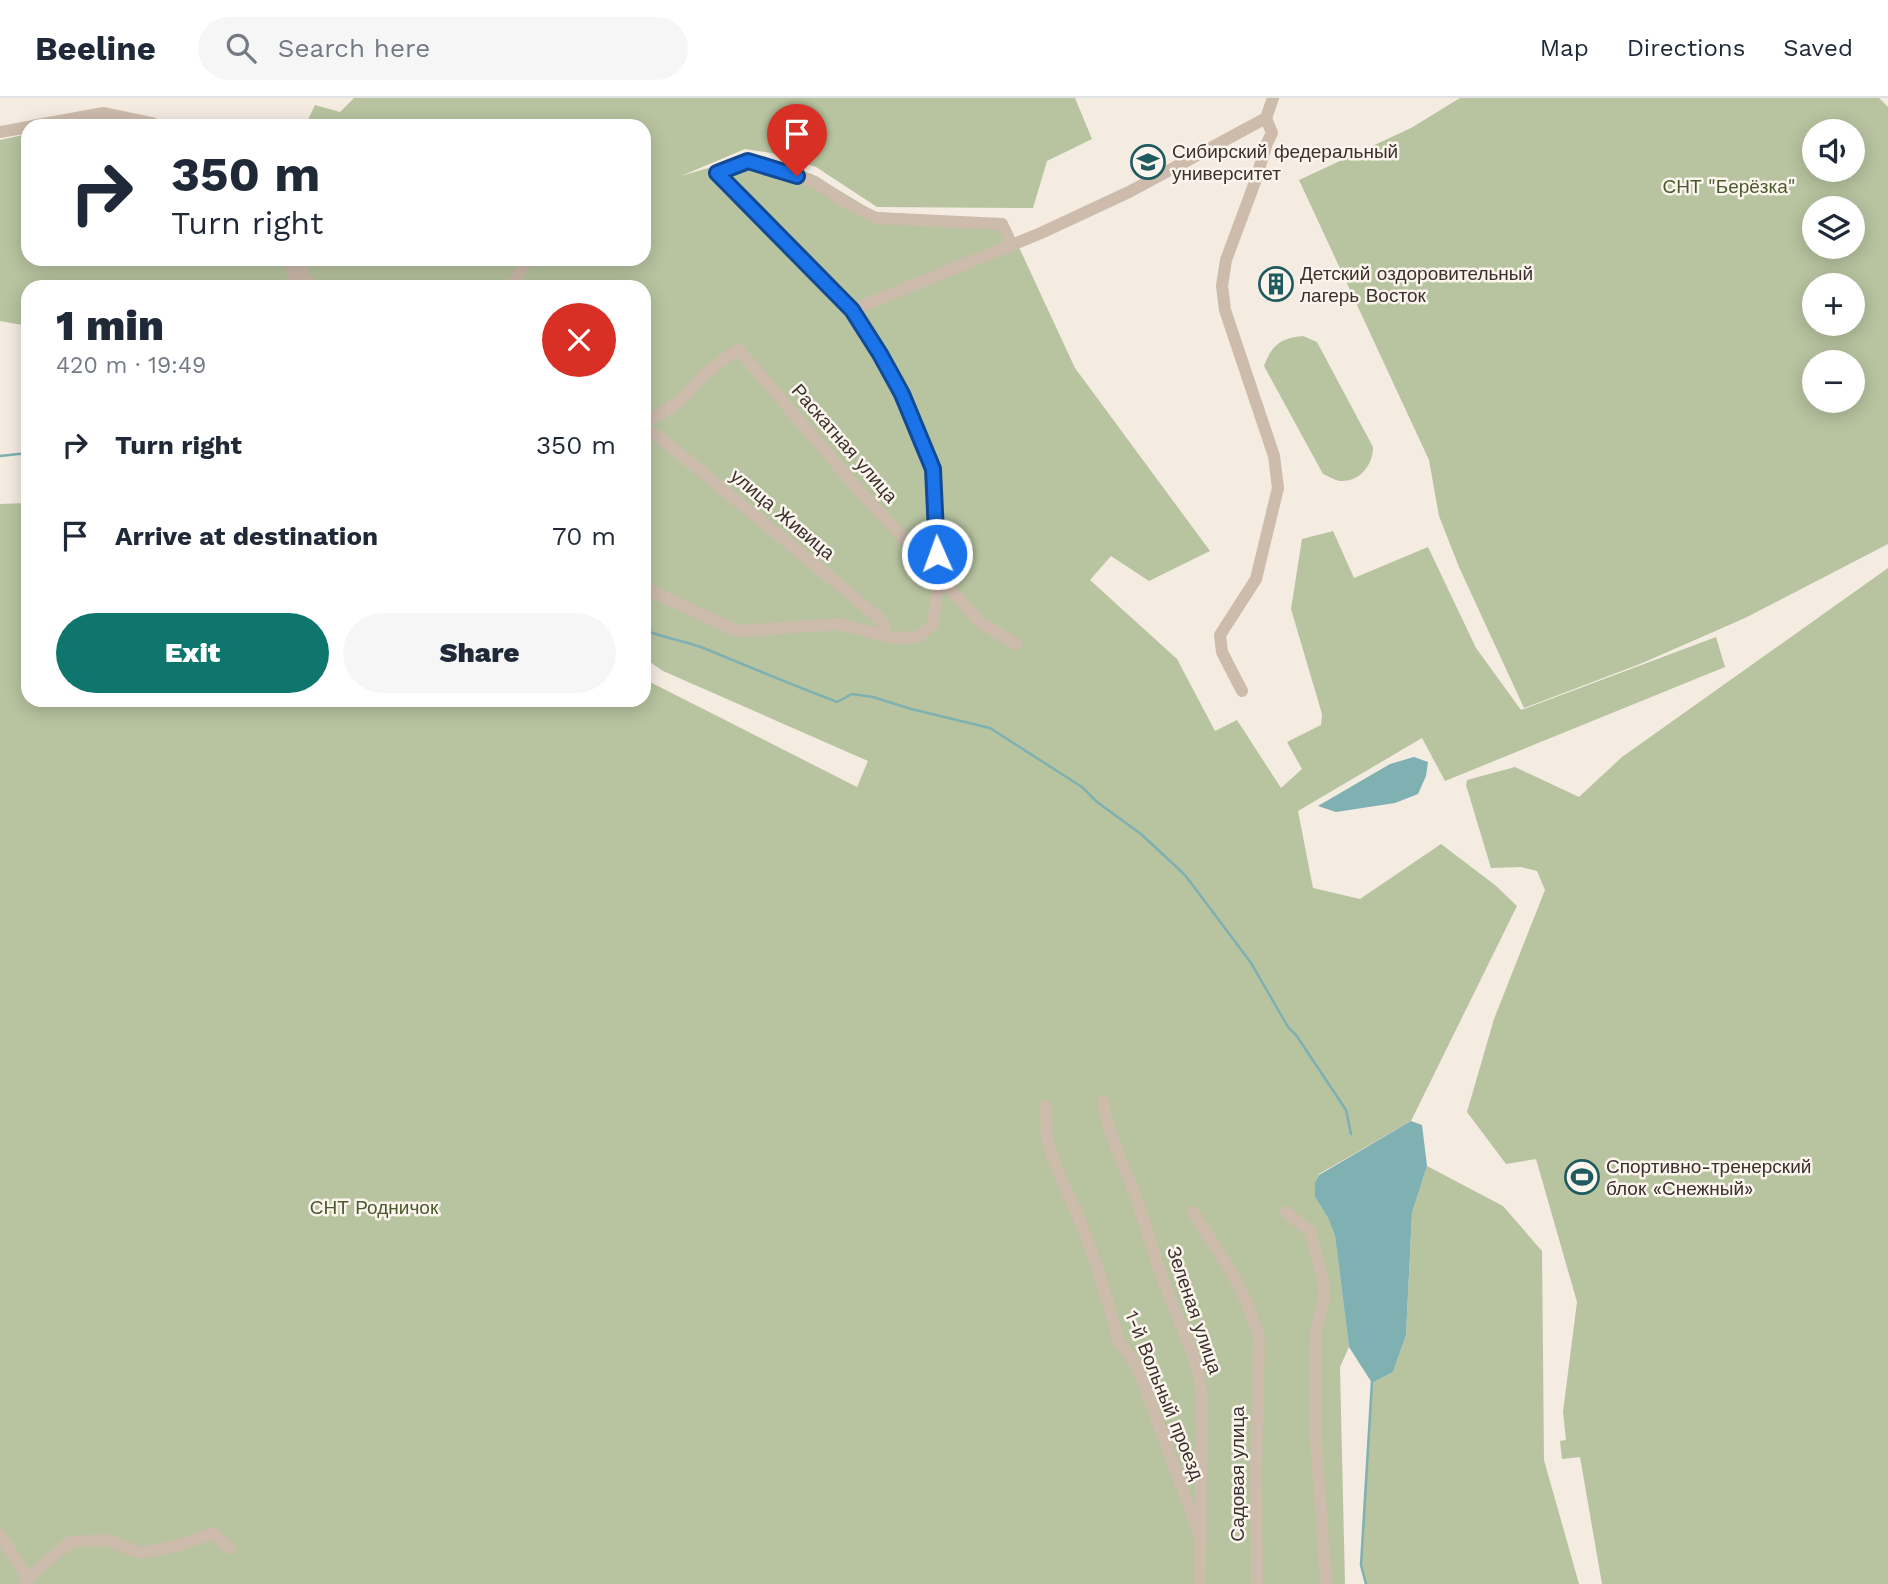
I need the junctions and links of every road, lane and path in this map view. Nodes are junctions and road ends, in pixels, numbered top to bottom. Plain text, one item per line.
1 (1273, 98) edge
2 (1266, 118) junction
3 (70, 119) edge
4 (133, 119) edge
5 (21, 128) edge
6 (0, 132) edge
7 (1012, 245) junction
8 (852, 310) junction
9 (651, 420) edge
10 (651, 434) edge
11 (939, 576) junction
12 (651, 590) edge
13 (884, 636) junction
14 (1016, 644) dead end
15 (1242, 691) dead end
16 (1103, 1102) dead end
17 (1046, 1106) dead end
18 (1193, 1212) dead end
19 (1286, 1212) dead end
20 (0, 1535) edge
21 (1200, 1539) junction
22 (230, 1548) dead end
23 (26, 1581) edge
24 (1200, 1584) edge
25 (1257, 1584) edge
26 (1326, 1584) edge

1 - 2 street
2 - 7 street
2 - 15 street
3 - 4 street
5 - 6 street
7 - 8 street
7 - 8 street
8 - 11 street
9 - 11 street, Раскатная улица
10 - 13 street, улица Живица
11 - 13 street
11 - 14 street, Раскатная улица
12 - 13 street
16 - 21 street, Зеленая улица
17 - 21 street, 1-й Вольный проезд
18 - 25 street, Садовая улица
19 - 26 street
20 - 23 street
21 - 24 street, Зеленая улица
22 - 23 street

